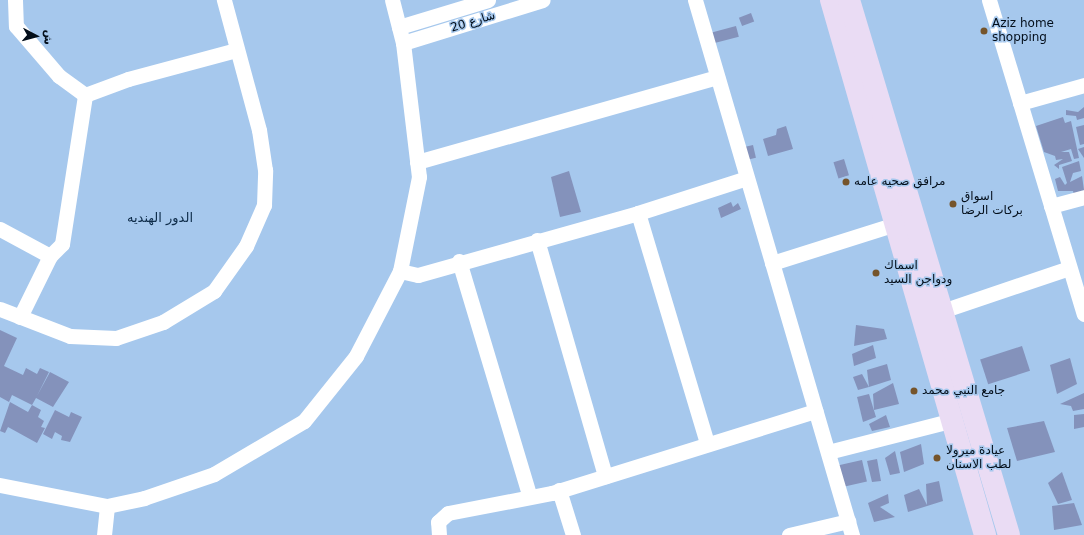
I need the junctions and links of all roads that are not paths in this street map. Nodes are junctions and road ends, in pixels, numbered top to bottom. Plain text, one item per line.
1 (15, 0) edge
2 (224, 0) edge
3 (392, 0) edge
4 (488, 0) edge
5 (543, 0) edge
6 (695, 0) edge
7 (830, 0) edge
8 (850, 0) edge
9 (994, 1) edge
10 (399, 27) junction
11 (403, 43) junction
12 (236, 50) junction
13 (717, 77) junction
14 (1084, 85) edge
15 (85, 94) junction
16 (1020, 103) junction
17 (417, 162) junction
18 (747, 178) junction
19 (1084, 197) edge
20 (1051, 206) junction
21 (638, 213) junction
22 (896, 224) junction
23 (0, 229) edge
24 (537, 240) junction
25 (50, 256) junction
26 (459, 261) junction
27 (772, 263) junction
28 (1069, 268) junction
29 (400, 271) junction
30 (0, 309) edge
31 (942, 312) junction
32 (1084, 314) edge
33 (20, 317) junction
34 (816, 411) junction
35 (954, 420) junction
36 (707, 443) junction
37 (973, 449) junction
38 (828, 452) junction
39 (605, 476) junction
40 (0, 485) edge
41 (559, 490) junction
42 (529, 495) junction
43 (107, 506) junction
44 (850, 528) edge
45 (104, 535) edge
46 (439, 535) edge
47 (573, 535) edge
48 (788, 535) edge
49 (986, 535) edge
50 (1009, 535) edge

1 - 15 street
2 - 12 street
3 - 10 street
4 - 10 street, شارع 20
5 - 11 street, شارع 20
6 - 13 street
7 - 22 main road
8 - 31 main road
9 - 16 street
10 - 11 street
11 - 17 street
12 - 15 street
12 - 33 street
13 - 17 street
13 - 18 street
14 - 16 street
15 - 25 street
16 - 20 street
17 - 29 street
18 - 21 street
18 - 27 street
19 - 20 street
20 - 28 street
21 - 24 street
21 - 36 street
22 - 27 street
22 - 35 main road
23 - 25 street
24 - 26 street
24 - 39 street
25 - 33 street
26 - 29 street
26 - 42 street
27 - 34 street
28 - 31 street
28 - 32 street
29 - 43 street
30 - 33 street
31 - 37 main road
34 - 36 street
34 - 38 street
35 - 37 main road
35 - 38 street
36 - 39 street
37 - 49 main road
37 - 50 main road
38 - 44 street
39 - 41 street
40 - 43 street
41 - 42 street
41 - 47 street
42 - 46 street
43 - 45 street
44 - 48 street

